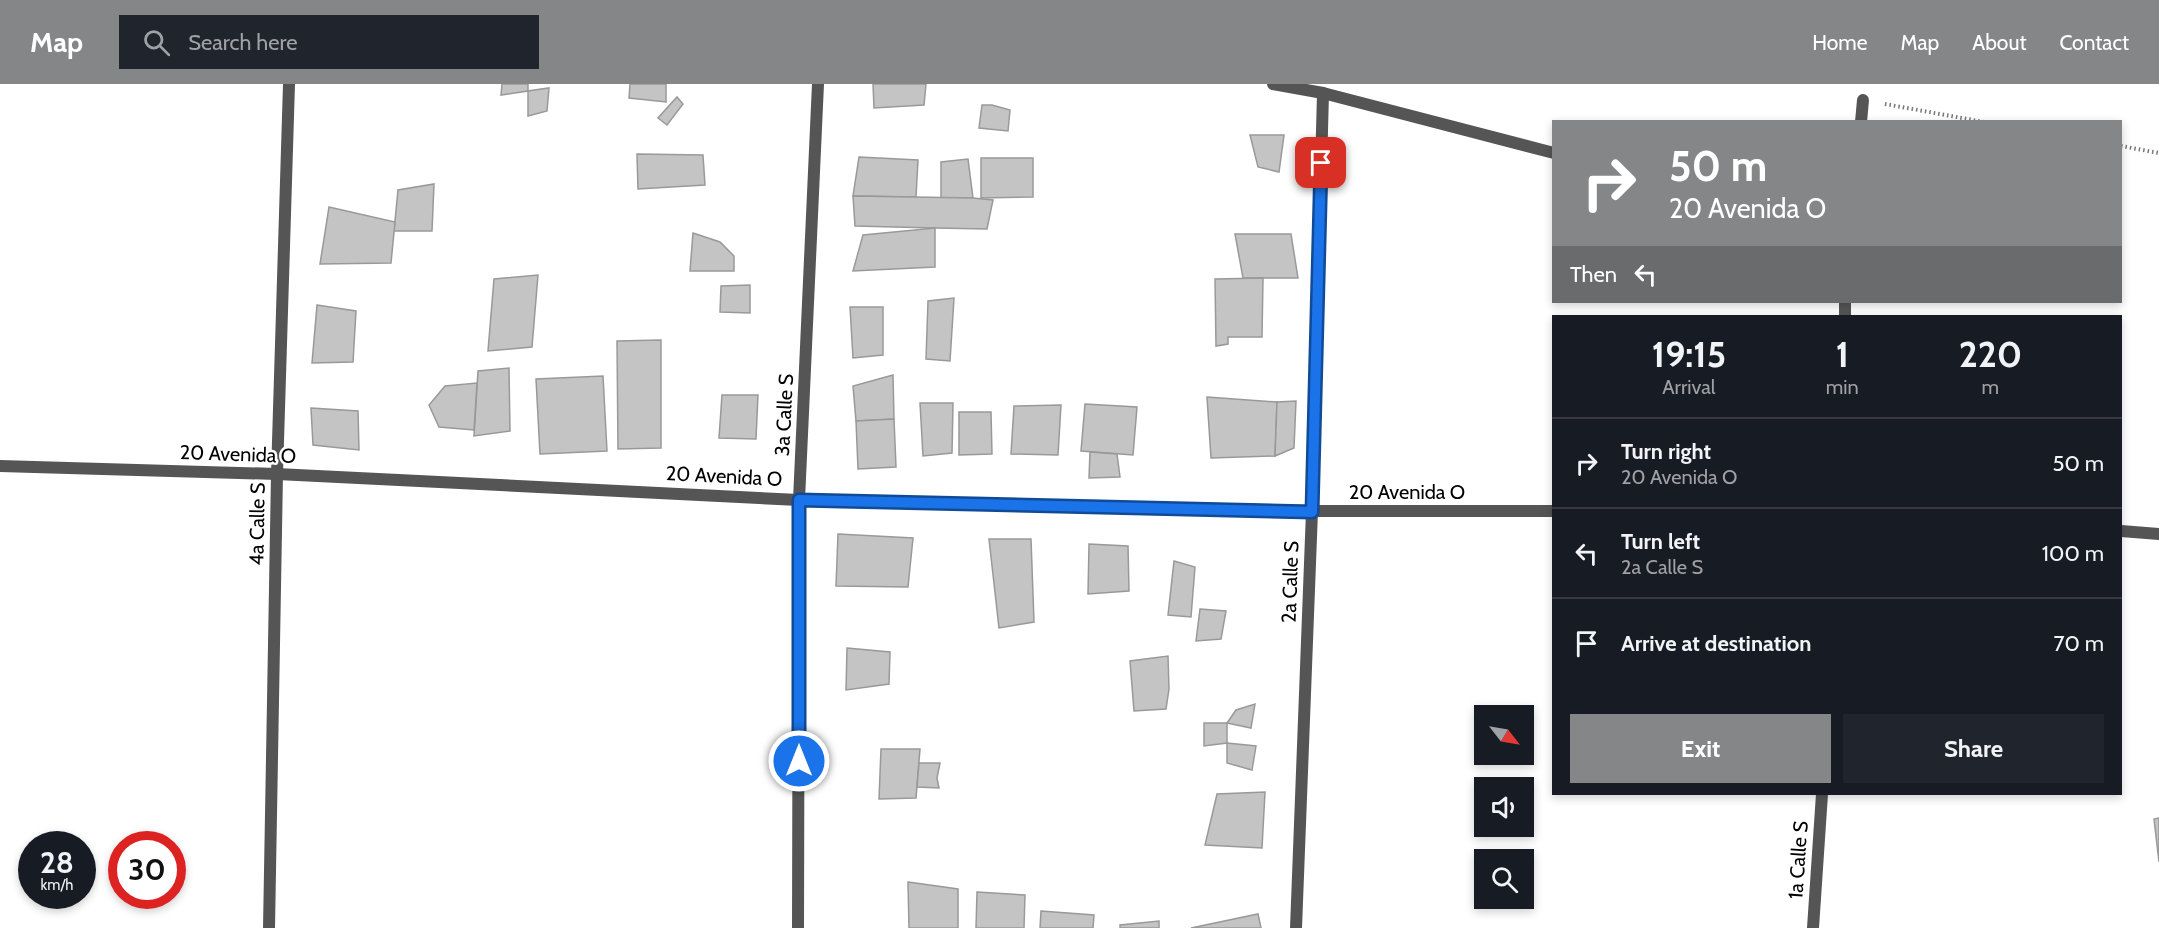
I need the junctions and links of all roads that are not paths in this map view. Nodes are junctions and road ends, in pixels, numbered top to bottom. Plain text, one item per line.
1 (289, 84) edge
2 (818, 84) edge
3 (1273, 84) edge
4 (1323, 93) junction
5 (1863, 100) road end
6 (1861, 120) edge
7 (1552, 152) edge
8 (0, 466) edge
9 (277, 474) junction
10 (799, 500) junction
11 (1552, 511) edge
12 (1312, 512) junction
13 (2122, 531) edge
14 (2159, 534) edge
15 (1822, 795) edge
16 (269, 928) edge
17 (798, 928) edge
18 (1296, 928) edge
19 (1813, 928) edge

1 - 9 street, 4a Calle S
2 - 10 street, 3a Calle S
3 - 4 street
4 - 7 street
4 - 12 street, 2a Calle S
5 - 6 street
8 - 9 street, 20 Avenida O
9 - 10 street, 20 Avenida O
9 - 16 street, 4a Calle S
10 - 12 street, 20 Avenida O
10 - 17 street, 3a Calle S
11 - 12 street, 20 Avenida O
12 - 18 street, 2a Calle S
13 - 14 street
15 - 19 street, 1a Calle S

